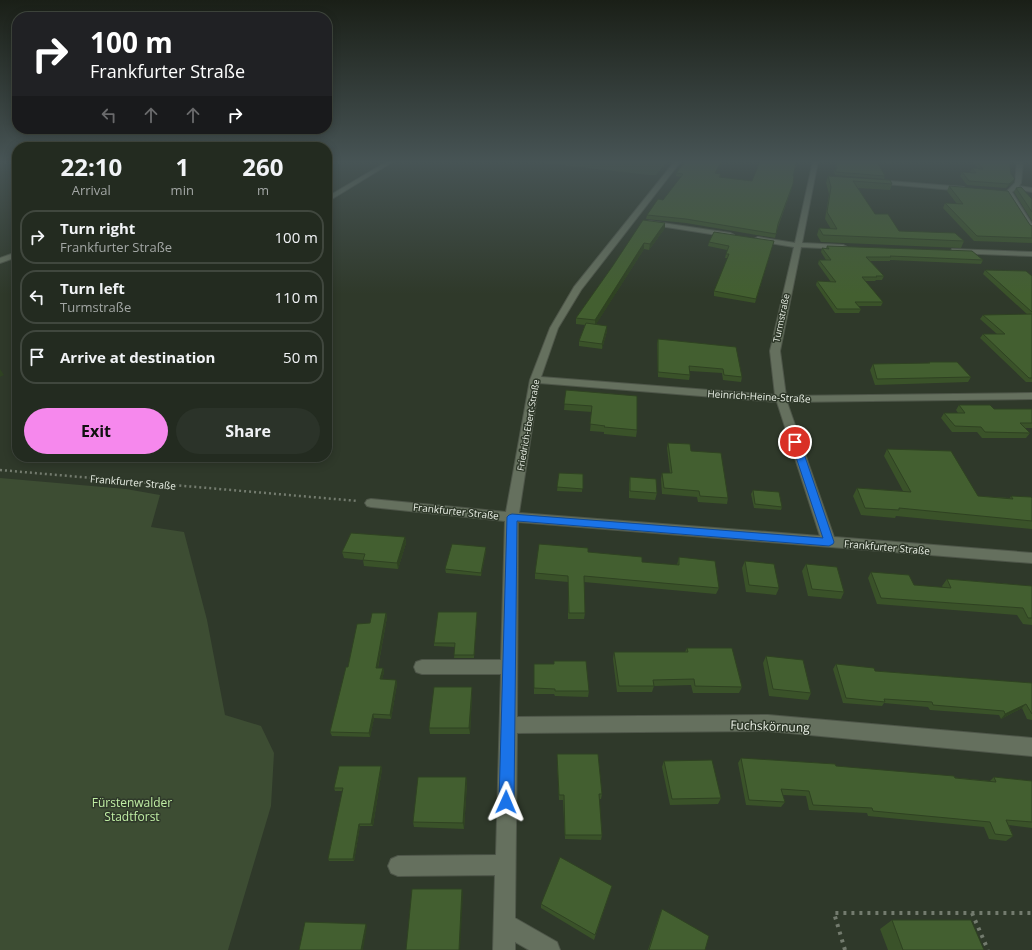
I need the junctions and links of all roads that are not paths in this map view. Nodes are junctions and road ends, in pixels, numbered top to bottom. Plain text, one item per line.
1 (643, 205) edge
2 (808, 205) edge
3 (1017, 205) edge
4 (631, 220) junction
5 (1032, 229) edge
6 (741, 237) edge
7 (749, 238) edge
8 (796, 245) junction
9 (851, 247) edge
10 (946, 251) edge
11 (1032, 254) edge
12 (12, 256) edge
13 (0, 261) edge
14 (535, 380) junction
15 (1032, 396) edge
16 (781, 399) junction
17 (371, 503) road end
18 (512, 517) junction
19 (829, 542) junction
20 (1032, 558) edge
21 (422, 667) dead end
22 (509, 667) junction
23 (508, 725) junction
24 (1032, 747) edge
25 (505, 865) junction
26 (398, 866) dead end
27 (504, 923) junction
28 (504, 950) edge
29 (549, 950) edge

1 - 4 street, Friedrich-Ebert-Straße
2 - 8 street, Turmstraße
3 - 5 street
4 - 6 street
4 - 14 street, Friedrich-Ebert-Straße
7 - 8 street
8 - 9 street
8 - 16 street, Turmstraße
10 - 11 street
12 - 13 street
14 - 16 street, Heinrich-Heine-Straße
14 - 18 street, Friedrich-Ebert-Straße
15 - 16 street, Heinrich-Heine-Straße
16 - 19 street, Turmstraße
17 - 18 street, Frankfurter Straße
18 - 19 street, Frankfurter Straße
18 - 22 street, Friedrich-Ebert-Straße
19 - 20 street, Frankfurter Straße
21 - 22 street
22 - 23 street, Friedrich-Ebert-Straße
23 - 24 street, Fuchskörnung
23 - 25 street, Friedrich-Ebert-Straße
25 - 26 street
25 - 27 street, Friedrich-Ebert-Straße
27 - 28 street, Friedrich-Ebert-Straße
27 - 29 street

